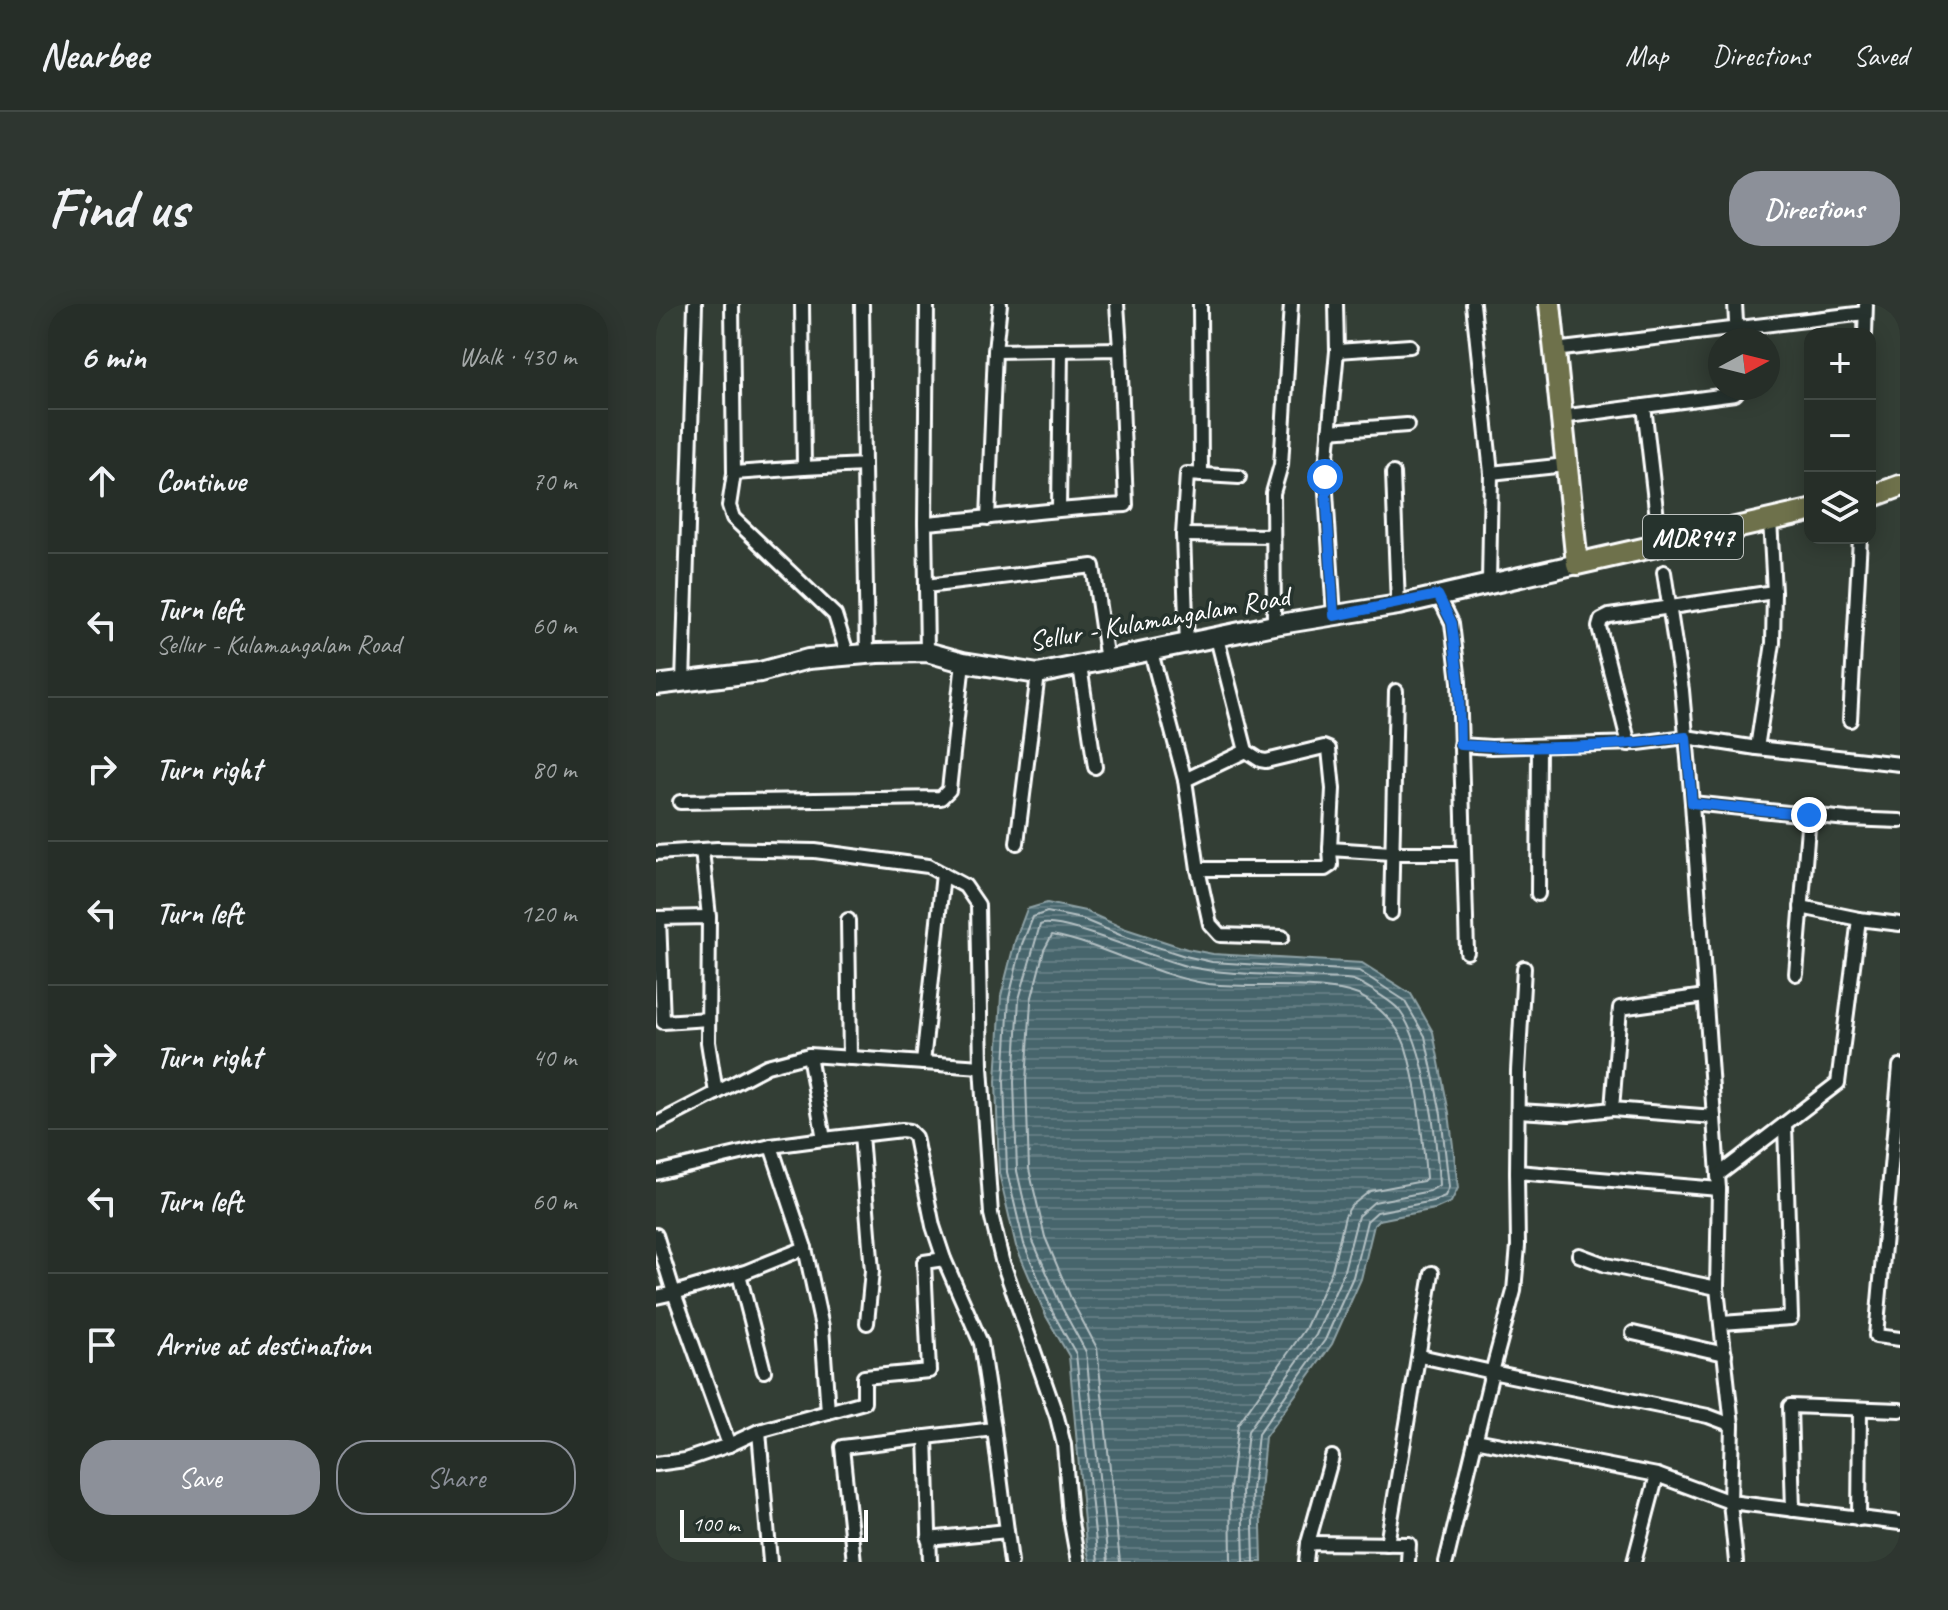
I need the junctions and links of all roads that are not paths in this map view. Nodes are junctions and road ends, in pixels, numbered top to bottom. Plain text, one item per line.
1 (695, 304) edge
2 (732, 304) edge
3 (802, 304) edge
4 (862, 304) edge
5 (927, 304) edge
6 (1000, 304) edge
7 (1117, 304) edge
8 (1200, 304) edge
9 (1291, 304) edge
10 (1336, 304) edge
11 (1473, 304) edge
12 (1550, 304) edge
13 (1735, 304) edge
14 (1866, 308) edge
15 (1737, 328) edge
16 (1767, 328) edge
17 (1865, 328) edge
18 (1708, 337) edge
19 (1410, 346) dead end
20 (1120, 349) junction
21 (1061, 350) junction
22 (1554, 350) junction
23 (995, 351) junction
24 (1337, 351) junction
25 (1708, 398) edge
26 (1644, 406) junction
27 (1561, 417) junction
28 (1407, 425) dead end
29 (1329, 431) junction
30 (864, 465) junction
31 (1566, 465) junction
32 (804, 468) junction
33 (734, 473) junction
34 (1393, 473) dead end
35 (1491, 473) junction
36 (1201, 475) junction
37 (1239, 477) dead end
38 (1900, 486) edge
39 (1876, 495) edge
40 (1059, 508) junction
41 (1804, 513) edge
42 (988, 518) junction
43 (925, 523) junction
44 (1770, 526) junction
45 (1183, 535) junction
46 (1273, 536) junction
47 (1660, 544) junction
48 (1860, 544) edge
49 (1577, 564) junction
50 (1664, 572) dead end
51 (1489, 583) junction
52 (926, 586) junction
53 (1774, 592) junction
54 (1438, 595) junction
55 (1398, 605) junction
56 (1668, 606) junction
57 (1334, 616) junction
58 (1274, 625) junction
59 (1217, 638) junction
60 (1187, 645) junction
61 (927, 652) junction
62 (1151, 652) junction
63 (867, 654) junction
64 (848, 656) junction
65 (1107, 661) junction
66 (963, 662) junction
67 (1080, 666) junction
68 (1038, 674) junction
69 (683, 683) junction
70 (656, 685) edge
71 (1396, 691) dead end
72 (1850, 720) dead end
73 (1686, 737) junction
74 (1629, 744) junction
75 (1460, 745) junction
76 (1539, 746) junction
77 (1757, 748) junction
78 (1252, 755) junction
79 (1900, 764) edge
80 (1095, 767) dead end
81 (1185, 780) junction
82 (680, 802) dead end
83 (1692, 803) junction
84 (1809, 815) junction
85 (1900, 821) edge
86 (1017, 843) dead end
87 (1330, 849) junction
88 (702, 850) junction
89 (656, 853) edge
90 (1391, 853) junction
91 (1463, 853) junction
92 (1198, 869) junction
93 (943, 874) junction
94 (1538, 894) dead end
95 (1801, 907) junction
96 (1391, 913) dead end
97 (709, 917) junction
98 (658, 918) edge
99 (1859, 919) junction
100 (848, 920) dead end
101 (1900, 924) edge
102 (1282, 937) dead end
103 (1467, 952) dead end
104 (1524, 968) dead end
105 (1796, 974) dead end
106 (1705, 996) junction
107 (708, 1019) junction
108 (809, 1055) junction
109 (850, 1058) junction
110 (923, 1063) junction
111 (1900, 1066) edge
112 (981, 1067) junction
113 (716, 1093) junction
114 (1612, 1109) junction
115 (1518, 1111) junction
116 (1714, 1117) junction
117 (656, 1122) edge
118 (1785, 1125) junction
119 (861, 1135) junction
120 (824, 1139) junction
121 (771, 1146) junction
122 (1896, 1156) edge
123 (1517, 1172) junction
124 (656, 1173) edge
125 (1718, 1175) junction
126 (1719, 1189) junction
127 (656, 1235) edge
128 (805, 1248) junction
129 (1579, 1255) dead end
130 (944, 1259) junction
131 (1432, 1273) dead end
132 (739, 1274) junction
133 (1717, 1288) junction
134 (674, 1293) junction
135 (656, 1297) edge
136 (867, 1323) dead end
137 (1722, 1323) junction
138 (1633, 1333) dead end
139 (1900, 1339) edge
140 (1725, 1354) junction
141 (1420, 1356) junction
142 (764, 1371) dead end
143 (1492, 1372) junction
144 (1860, 1409) junction
145 (1900, 1410) edge
146 (828, 1412) junction
147 (1732, 1425) junction
148 (994, 1429) junction
149 (759, 1431) junction
150 (926, 1437) junction
151 (1475, 1440) junction
152 (729, 1445) junction
153 (1332, 1457) dead end
154 (656, 1464) edge
155 (1657, 1475) junction
156 (1730, 1502) junction
157 (1793, 1510) junction
158 (1859, 1519) junction
159 (1900, 1523) edge
160 (1007, 1531) junction
161 (928, 1539) junction
162 (1308, 1543) junction
163 (1387, 1544) junction
164 (770, 1562) edge
165 (854, 1562) edge
166 (930, 1562) edge
167 (1011, 1562) edge
168 (1078, 1562) edge
169 (1306, 1562) edge
170 (1408, 1562) edge
171 (1446, 1562) edge
172 (1634, 1562) edge
173 (1736, 1562) edge

1 - 69 street
2 - 33 street
3 - 32 street
4 - 30 street
5 - 43 street
6 - 23 street
7 - 20 street
8 - 36 street
9 - 46 street
10 - 24 street
11 - 35 street
12 - 22 main road
13 - 15 street
14 - 16 street
14 - 17 street
18 - 22 street
19 - 24 street
20 - 21 street
20 - 40 street
21 - 23 street
21 - 40 street
22 - 27 main road
23 - 42 street
24 - 29 street
25 - 26 street
26 - 27 street
26 - 47 street
27 - 31 main road
28 - 29 street
29 - 57 street
30 - 32 street
30 - 63 street
31 - 35 street
31 - 49 main road
32 - 33 street
33 - 64 street
34 - 55 street
35 - 51 street
36 - 37 street
36 - 45 street
38 - 39 main road
40 - 42 street
41 - 44 main road, Sellur - Kulamangalam Road / MDR947
42 - 43 street
43 - 52 street
44 - 47 main road, Sellur - Kulamangalam Road / MDR947
44 - 53 street
45 - 46 street
45 - 60 street
46 - 58 street
47 - 49 main road, Sellur - Kulamangalam Road / MDR947
48 - 72 street
49 - 51 main road, Sellur - Kulamangalam Road / MDR947
50 - 56 street
51 - 54 main road, Sellur - Kulamangalam Road / MDR947
52 - 61 street
52 - 65 street
53 - 56 street
53 - 77 street
54 - 55 main road, Sellur - Kulamangalam Road / MDR947
54 - 75 street
55 - 57 main road, Sellur - Kulamangalam Road / MDR947
56 - 73 street
56 - 74 street
57 - 58 main road, Sellur - Kulamangalam Road / MDR947
58 - 59 main road, Sellur - Kulamangalam Road / MDR947
59 - 60 main road, Sellur - Kulamangalam Road / MDR947
59 - 78 street
60 - 62 main road, Sellur - Kulamangalam Road / MDR947
61 - 63 main road, Sellur - Kulamangalam Road / MDR947
61 - 66 main road, Sellur - Kulamangalam Road / MDR947
62 - 65 main road, Sellur - Kulamangalam Road / MDR947
62 - 81 street
63 - 64 main road, Sellur - Kulamangalam Road / MDR947
64 - 69 main road, Sellur - Kulamangalam Road / MDR947
65 - 67 main road, Sellur - Kulamangalam Road / MDR947
66 - 68 main road, Sellur - Kulamangalam Road / MDR947
66 - 82 street
67 - 68 main road, Sellur - Kulamangalam Road / MDR947
67 - 80 street
68 - 86 street
69 - 70 main road, Sellur - Kulamangalam Road / MDR947
71 - 90 street
73 - 74 street
73 - 77 street
73 - 83 street
74 - 76 street
75 - 76 street
75 - 91 street
76 - 94 street
77 - 79 street
78 - 81 street
78 - 87 street
81 - 92 street
83 - 84 street
83 - 106 street
84 - 85 street
84 - 95 street
87 - 90 street
87 - 92 street
88 - 89 street
88 - 93 street
88 - 97 street
90 - 91 street
90 - 96 street
91 - 103 street
92 - 102 street
93 - 110 street
93 - 112 street
95 - 99 street
95 - 105 street
97 - 98 street
97 - 107 street
98 - 107 street
99 - 101 street
99 - 118 street
100 - 109 street
104 - 115 street
106 - 114 street
106 - 116 street
107 - 113 street
108 - 109 street
108 - 113 street
108 - 120 street
109 - 110 street
110 - 112 street
111 - 122 street
112 - 168 street
113 - 117 street
114 - 115 street
114 - 116 street
115 - 123 street
116 - 125 street
118 - 125 street
118 - 137 street
119 - 120 street
119 - 130 street
119 - 136 street
120 - 121 street
121 - 124 street
121 - 128 street
122 - 139 street
123 - 126 street
123 - 143 street
125 - 126 street
126 - 133 street
127 - 134 street
128 - 132 street
128 - 146 street
129 - 133 street
130 - 146 street
130 - 148 street
131 - 141 street
132 - 134 street
132 - 142 street
133 - 137 street
134 - 135 street
134 - 152 street
137 - 140 street
138 - 140 street
140 - 147 street
141 - 143 street
141 - 163 street
143 - 147 street
143 - 151 street
144 - 145 street
144 - 157 street
144 - 158 street
146 - 149 street
147 - 156 street
148 - 150 street
148 - 160 street
149 - 152 street
149 - 164 street
150 - 161 street
150 - 165 street
151 - 155 street
151 - 171 street
152 - 154 street
153 - 162 street
155 - 156 street
155 - 172 street
156 - 157 street
156 - 173 street
157 - 158 street
158 - 159 street
160 - 161 street
160 - 167 street
161 - 166 street
162 - 163 street
162 - 169 street
163 - 170 street

